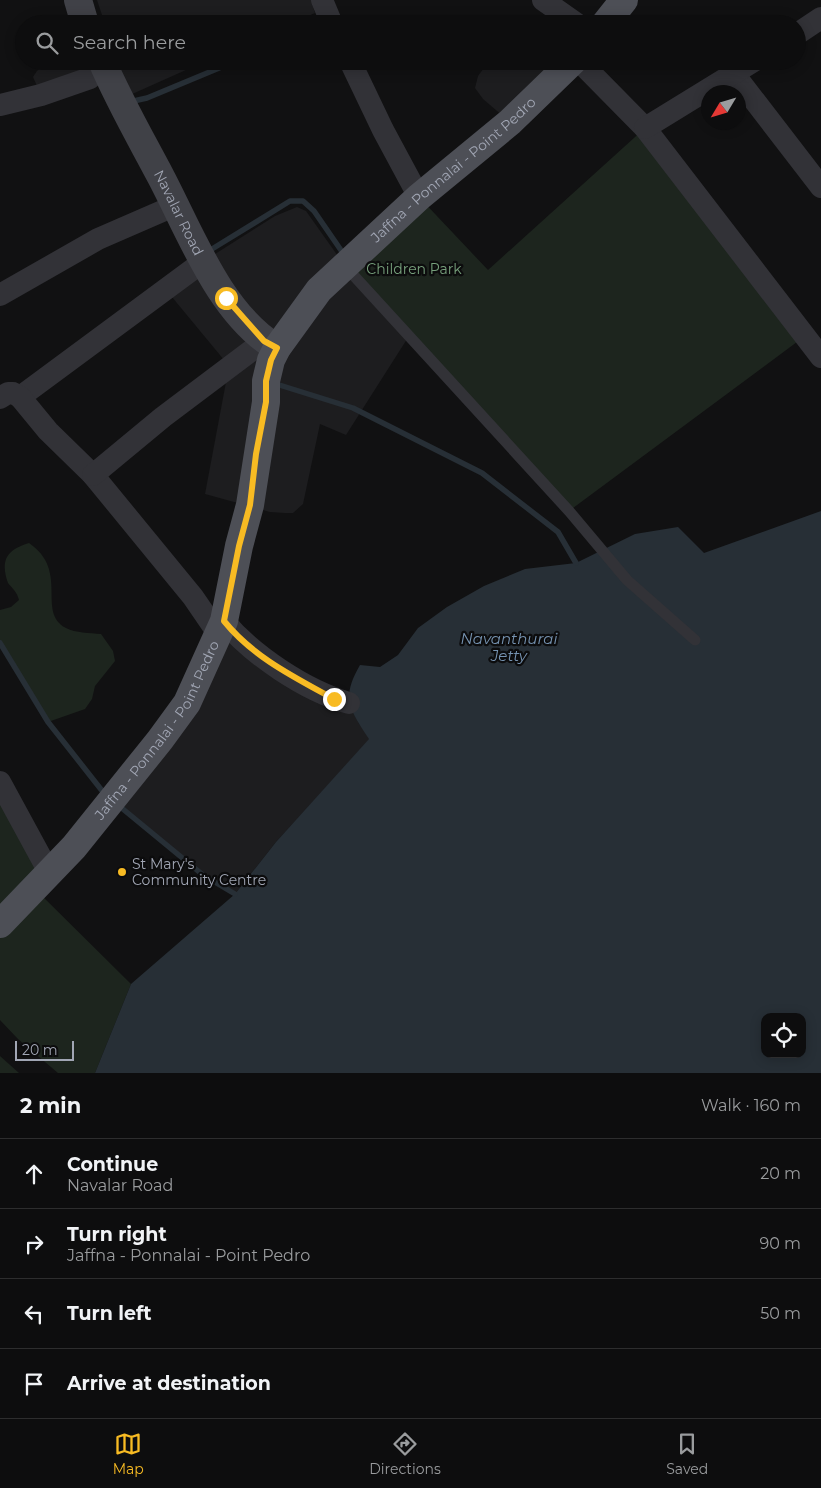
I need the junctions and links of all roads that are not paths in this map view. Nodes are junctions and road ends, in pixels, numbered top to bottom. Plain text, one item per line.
1 (78, 0) edge
2 (322, 0) edge
3 (542, 0) edge
4 (624, 0) edge
5 (82, 15) edge
6 (328, 15) edge
7 (564, 15) edge
8 (612, 15) edge
9 (96, 70) edge
10 (354, 70) edge
11 (564, 70) edge
12 (588, 70) edge
13 (740, 70) edge
14 (734, 74) junction
15 (0, 105) edge
16 (645, 128) junction
17 (821, 187) edge
18 (419, 197) junction
19 (167, 209) dead end
20 (204, 261) junction
21 (345, 266) junction
22 (0, 295) edge
23 (271, 345) junction
24 (821, 356) edge
25 (10, 398) edge
26 (93, 475) junction
27 (222, 628) junction
28 (695, 640) dead end
29 (349, 703) dead end
30 (0, 782) edge
31 (50, 874) junction
32 (0, 924) edge

1 - 5 street
2 - 6 street
3 - 7 street
4 - 8 main road
9 - 15 street
9 - 20 street, Navalar Road
10 - 18 street
11 - 18 main road, Jaffna - Ponnalai - Point Pedro
12 - 16 street
13 - 14 street
14 - 16 street
14 - 17 street
16 - 24 street
18 - 21 main road, Jaffna - Ponnalai - Point Pedro
19 - 22 street
20 - 23 street, Navalar Road
20 - 25 street
21 - 23 main road, Jaffna - Ponnalai - Point Pedro
21 - 28 lane
23 - 26 street
23 - 27 main road, Jaffna - Ponnalai - Point Pedro
25 - 26 street
26 - 27 street
27 - 29 street
27 - 31 main road, Jaffna - Ponnalai - Point Pedro
30 - 31 street
31 - 32 main road, Jaffna - Ponnalai - Point Pedro

